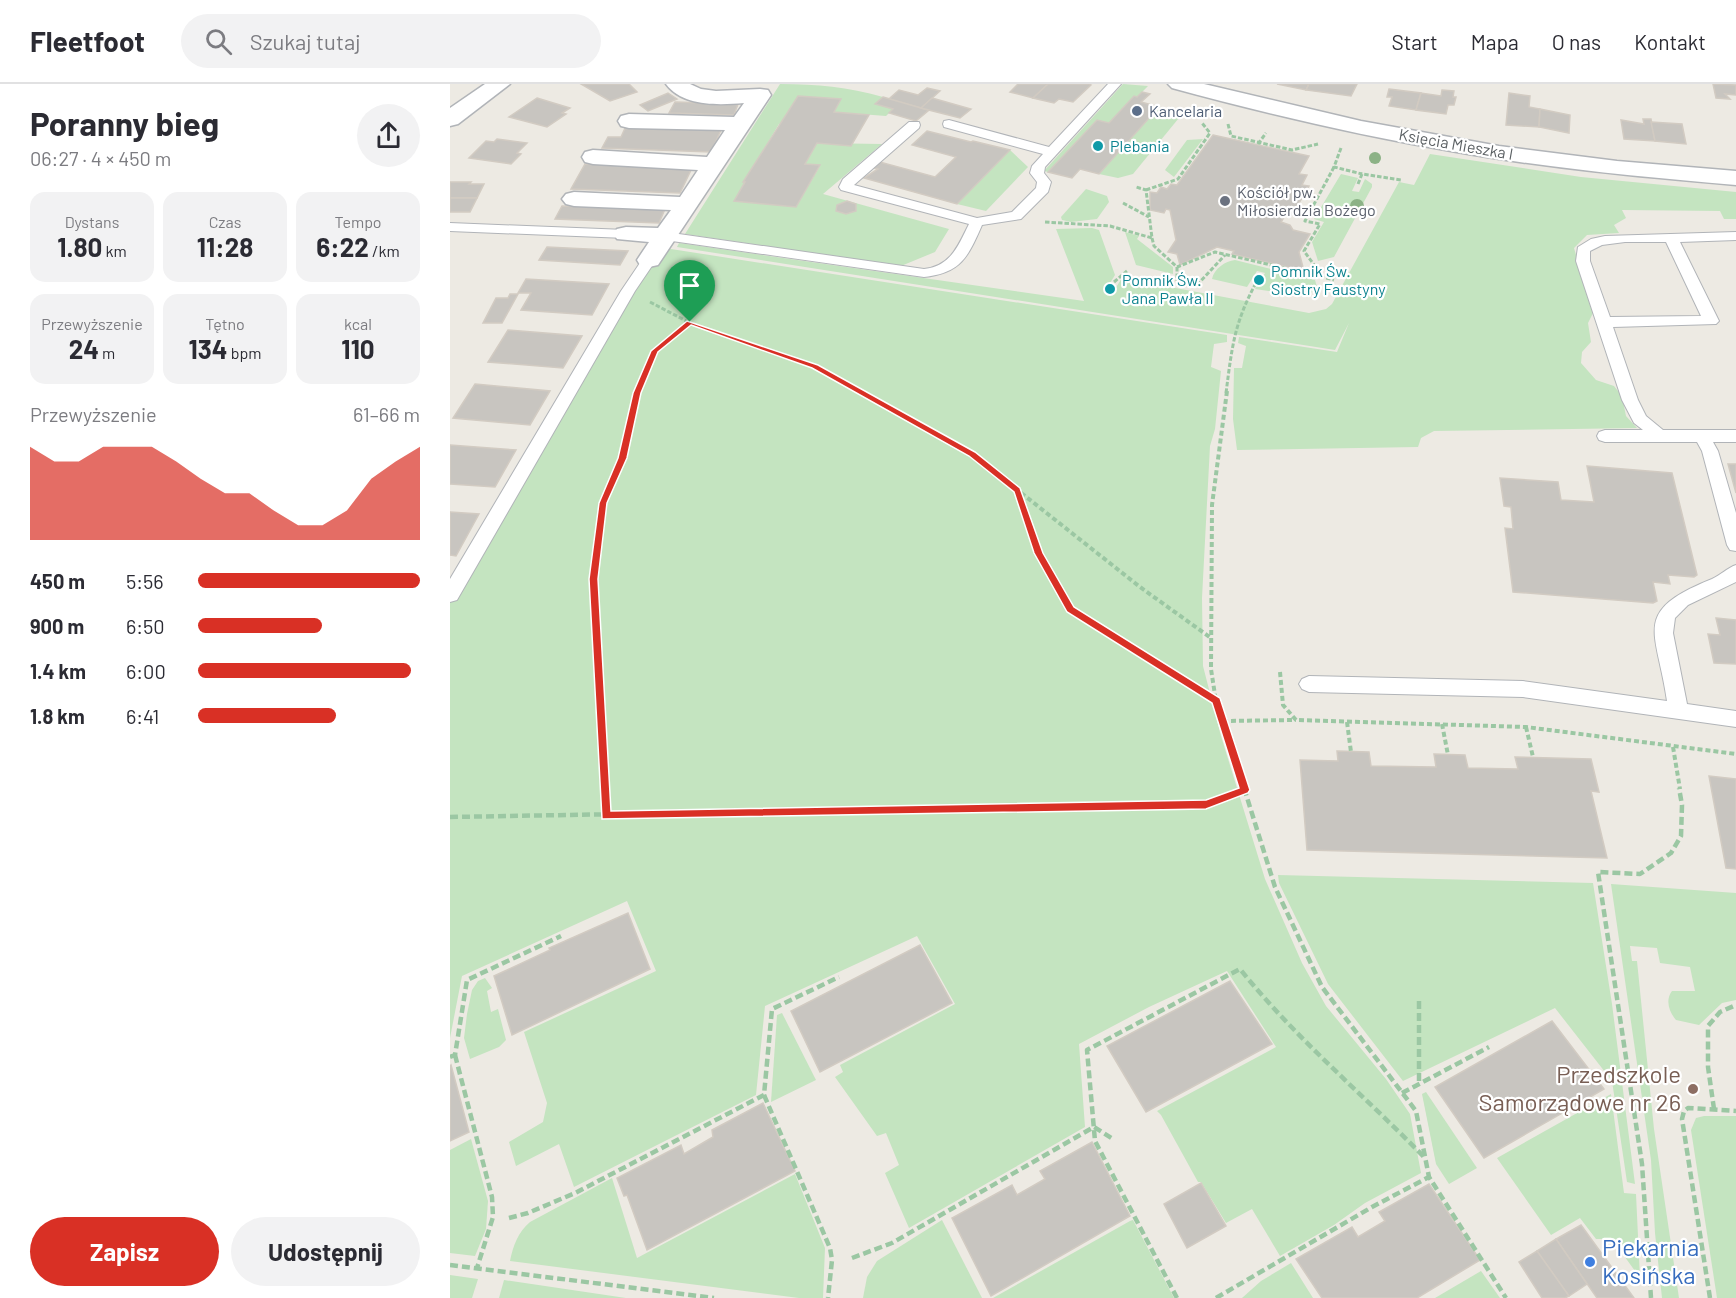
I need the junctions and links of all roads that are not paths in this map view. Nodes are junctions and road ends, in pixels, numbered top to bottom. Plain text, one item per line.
1 (499, 84) edge
2 (677, 84) edge
3 (1115, 84) edge
4 (1179, 84) edge
5 (450, 119) edge
6 (629, 121) dead end
7 (741, 124) junction
8 (949, 124) dead end
9 (914, 125) dead end
10 (1052, 152) junction
11 (593, 157) dead end
12 (714, 164) junction
13 (1736, 178) edge
14 (574, 199) dead end
15 (686, 205) junction
16 (977, 222) junction
17 (450, 227) edge
18 (626, 234) joint
19 (665, 236) junction
20 (1736, 236) edge
21 (1678, 245) junction
22 (649, 260) joint
23 (1696, 316) dead end
24 (1603, 322) junction
25 (1726, 327) dead end
26 (1605, 436) dead end
27 (1659, 436) junction
28 (1702, 436) junction
29 (1736, 436) edge
30 (1736, 545) edge
31 (1736, 572) edge
32 (450, 595) edge
33 (1309, 684) dead end
34 (1678, 711) junction
35 (1736, 718) edge

1 - 5 street
2 - 7 street
3 - 10 lane
4 - 13 street, Księcia Mieszka I
6 - 7 street
7 - 12 street
8 - 10 lane
9 - 16 lane
10 - 16 lane
11 - 12 street
12 - 15 street
14 - 15 street
15 - 19 street
16 - 19 lane
17 - 18 lane
18 - 19 street
19 - 22 street
20 - 21 lane
21 - 23 lane
21 - 24 lane
21 - 24 lane
21 - 25 lane
22 - 32 lane
24 - 27 lane
26 - 27 lane
27 - 28 lane
28 - 29 lane
28 - 30 lane
31 - 34 lane
33 - 34 lane
34 - 35 lane

